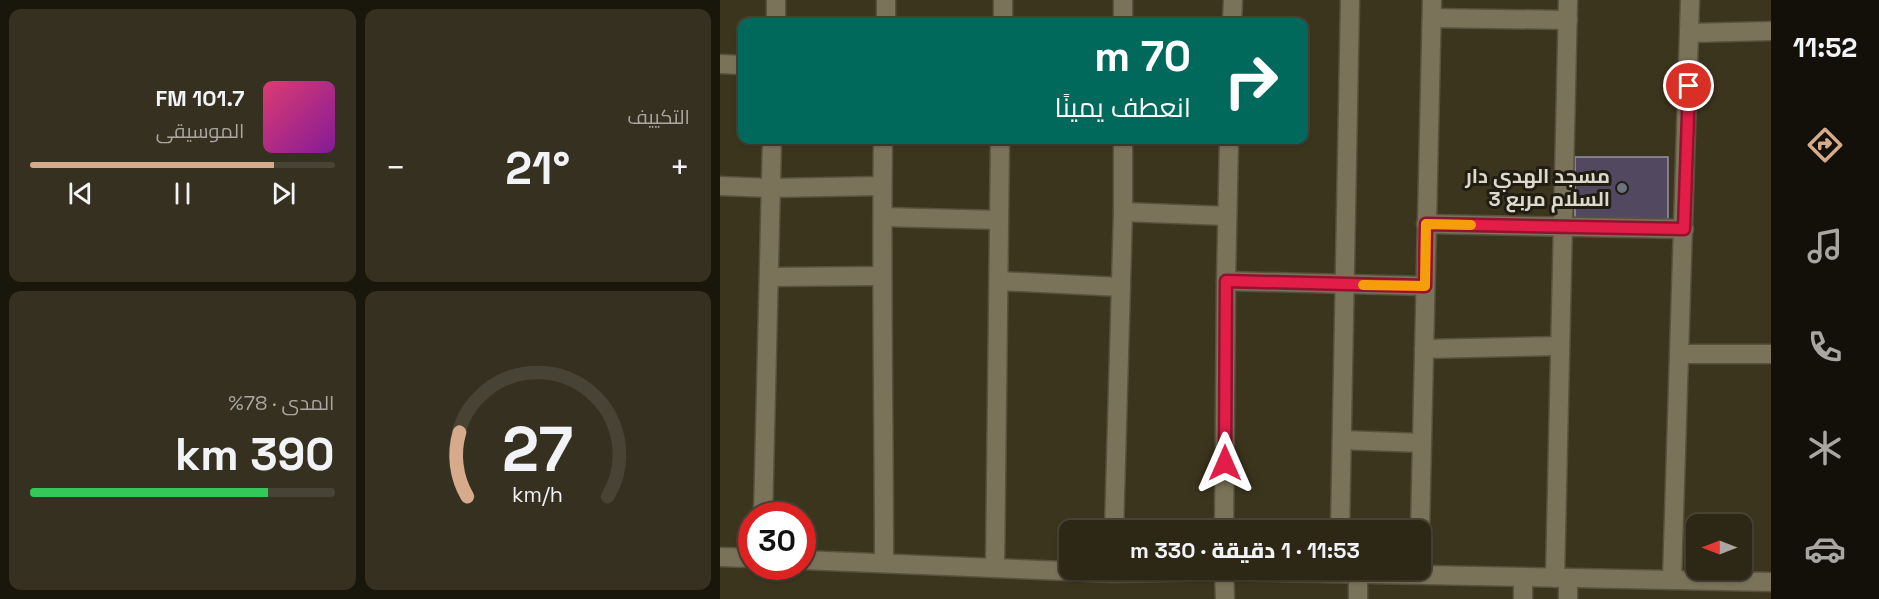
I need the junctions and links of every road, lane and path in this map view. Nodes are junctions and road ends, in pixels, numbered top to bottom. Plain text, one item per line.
1 (776, 0) edge
2 (886, 0) edge
3 (1003, 0) edge
4 (1123, 0) edge
5 (1233, 0) edge
6 (1350, 0) edge
7 (1568, 0) edge
8 (1690, 0) edge
9 (1432, 9) edge
10 (776, 18) edge
11 (886, 18) edge
12 (1003, 18) edge
13 (1123, 18) edge
14 (1232, 18) edge
15 (1568, 20) junction
16 (1771, 31) edge
17 (1690, 33) junction
18 (720, 64) edge
19 (738, 64) edge
20 (772, 144) edge
21 (883, 144) edge
22 (1000, 144) edge
23 (1123, 144) edge
24 (1229, 144) edge
25 (720, 186) edge
26 (882, 186) junction
27 (771, 188) junction
28 (1124, 212) junction
29 (1227, 216) junction
30 (883, 217) junction
31 (999, 220) junction
32 (1426, 224) junction
33 (1563, 227) junction
34 (1684, 229) junction
35 (882, 276) junction
36 (770, 277) junction
37 (999, 281) junction
38 (1226, 281) junction
39 (1345, 285) junction
40 (1425, 286) junction
41 (1121, 287) junction
42 (1560, 346) junction
43 (1424, 349) junction
44 (1680, 354) junction
45 (1771, 354) edge
46 (1342, 440) junction
47 (1422, 443) junction
48 (763, 502) edge
49 (1114, 520) edge
50 (1224, 520) edge
51 (1340, 520) edge
52 (1420, 520) edge
53 (720, 557) edge
54 (738, 558) edge
55 (816, 561) edge
56 (884, 563) junction
57 (995, 568) junction
58 (1059, 570) edge
59 (1431, 573) edge
60 (1523, 577) junction
61 (1561, 578) junction
62 (1224, 580) edge
63 (1358, 580) edge
64 (1672, 580) junction
65 (1771, 582) edge
66 (1722, 590) edge
67 (1225, 599) edge
68 (1358, 599) edge
69 (1523, 599) edge
70 (1568, 599) edge

1 - 10 street
2 - 11 street
3 - 12 street
4 - 13 street
5 - 14 street
6 - 39 street
7 - 15 street
8 - 17 street
9 - 15 street
9 - 32 street
15 - 33 street
16 - 17 street
17 - 34 street
18 - 19 street
20 - 27 street
21 - 26 street
22 - 31 street
23 - 28 street
24 - 29 street
25 - 27 street
26 - 27 street
26 - 30 street
27 - 36 street
28 - 29 street
28 - 41 street
29 - 38 street
30 - 31 street
30 - 35 street
31 - 37 street
32 - 33 street
32 - 40 street
33 - 34 street
33 - 42 street
34 - 44 street
35 - 36 street
35 - 56 street
36 - 48 street
37 - 41 street
37 - 57 street
38 - 39 street
38 - 50 street
39 - 40 street
39 - 46 street
40 - 43 street
41 - 49 street
42 - 43 street
42 - 61 street
43 - 47 street
44 - 45 street
44 - 64 street
46 - 47 street
46 - 51 street
47 - 52 street
53 - 54 street
55 - 56 street
56 - 57 street
57 - 58 street
59 - 60 street
60 - 61 street
60 - 69 street
61 - 64 street
61 - 70 street
62 - 67 street
63 - 68 street
64 - 66 street
65 - 66 street

